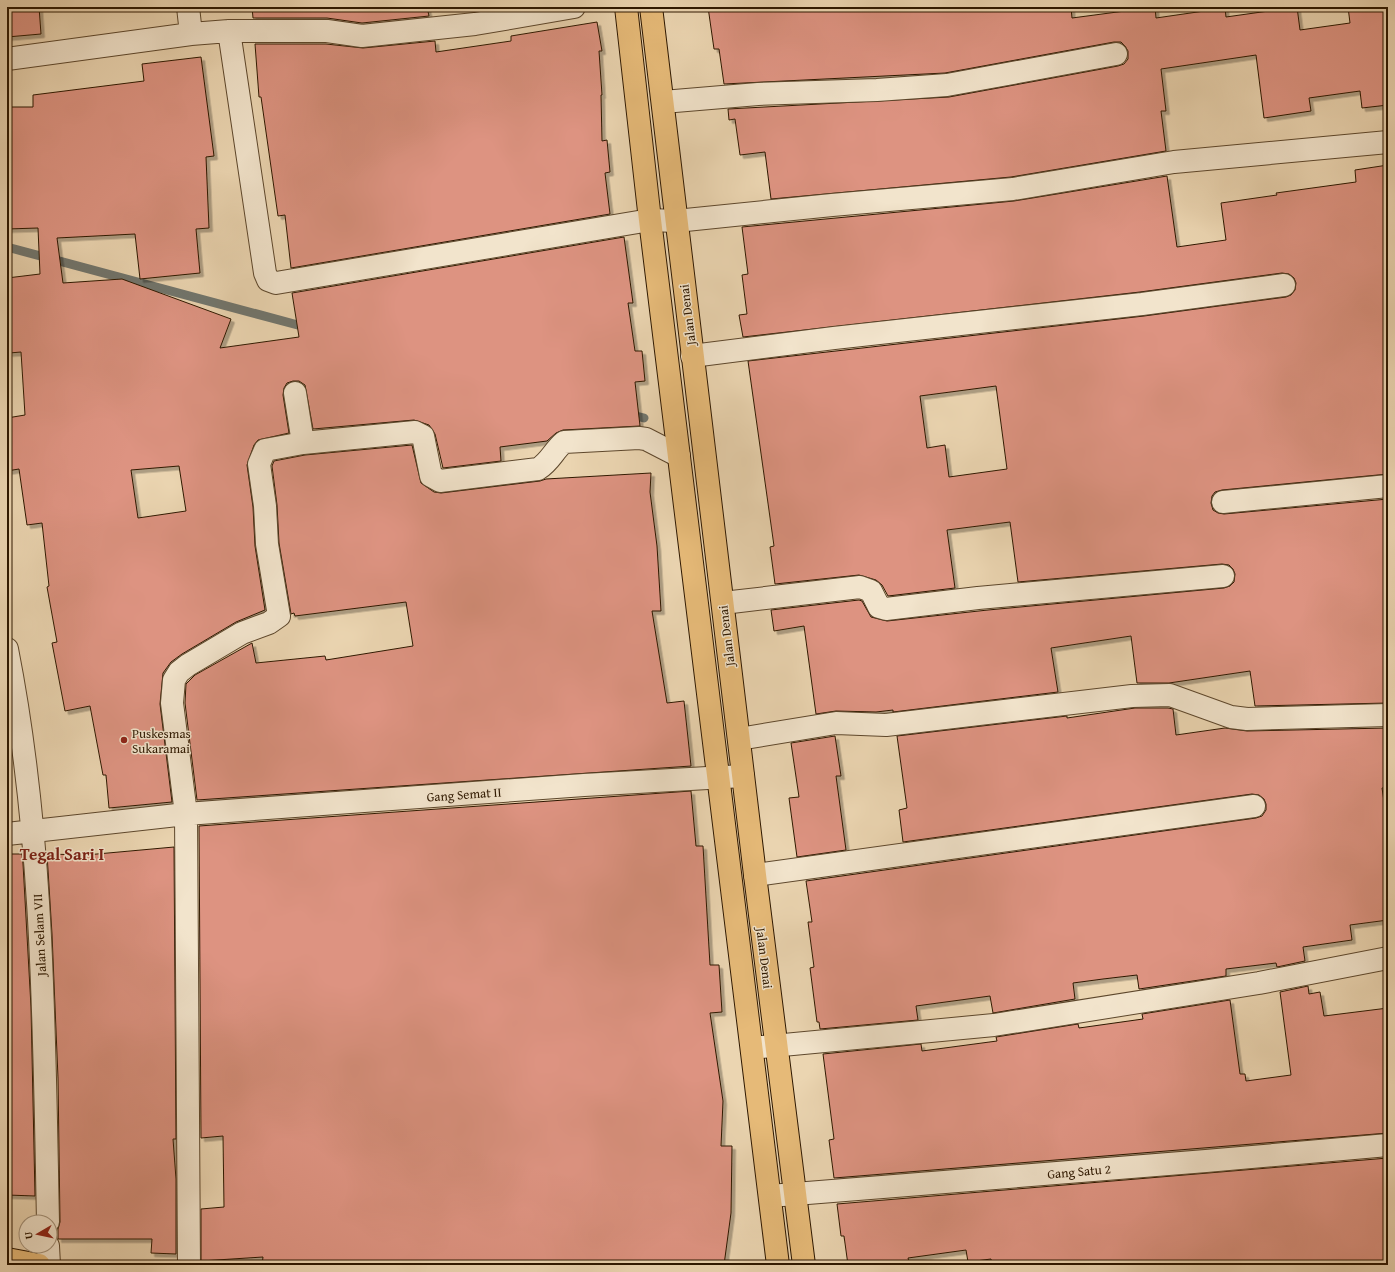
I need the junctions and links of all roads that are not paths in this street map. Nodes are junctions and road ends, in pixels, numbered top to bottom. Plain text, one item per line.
1 (188, 7) edge
2 (574, 7) edge
3 (626, 7) edge
4 (651, 7) edge
5 (229, 31) junction
6 (191, 34) junction
7 (1116, 54) dead end
8 (7, 59) edge
9 (663, 102) junction
10 (1388, 142) edge
11 (650, 220) junction
12 (676, 221) junction
13 (1284, 285) dead end
14 (692, 356) junction
15 (295, 393) dead end
16 (303, 443) junction
17 (704, 454) junction
18 (679, 456) junction
19 (1388, 486) edge
20 (1223, 502) dead end
21 (1223, 576) dead end
22 (723, 603) junction
23 (7, 650) edge
24 (1388, 715) edge
25 (739, 739) junction
26 (743, 776) junction
27 (718, 778) junction
28 (1254, 806) dead end
29 (186, 814) junction
30 (34, 832) junction
31 (7, 834) edge
32 (755, 875) junction
33 (1388, 958) edge
34 (776, 1044) junction
35 (752, 1048) junction
36 (1388, 1144) edge
37 (795, 1194) junction
38 (770, 1196) junction
39 (48, 1214) edge
40 (48, 1254) edge
41 (7, 1259) edge
42 (39, 1265) edge
43 (49, 1265) edge
44 (189, 1265) edge
45 (778, 1265) edge
46 (804, 1265) edge

1 - 6 street
2 - 5 street
3 - 11 main road, Jalan Denai
4 - 9 main road, Jalan Denai
5 - 6 street
5 - 11 street
6 - 8 street
7 - 9 street
9 - 12 main road, Jalan Denai
10 - 12 street
11 - 12 street
11 - 18 main road, Jalan Denai
12 - 14 main road, Jalan Denai
13 - 14 street
14 - 17 main road, Jalan Denai
15 - 16 street
16 - 18 street
16 - 29 street
17 - 18 main road
17 - 22 main road, Jalan Denai
18 - 27 main road, Jalan Denai
19 - 20 street
21 - 22 street
22 - 25 main road, Jalan Denai
23 - 30 street, Jalan Selam VII
24 - 25 street
25 - 26 main road, Jalan Denai
26 - 27 street, Gang Semat II
26 - 32 main road, Jalan Denai
27 - 29 street, Gang Semat II
27 - 35 main road, Jalan Denai
28 - 32 street
29 - 30 street, Gang Semat II
29 - 44 street
30 - 31 street, Gang Semat II
30 - 39 street, Jalan Selam VII
32 - 34 main road, Jalan Denai
33 - 34 street
34 - 35 street
34 - 37 main road, Jalan Denai
35 - 38 main road, Jalan Denai
36 - 37 street, Gang Satu 2
37 - 38 street, Gang Satu 2
37 - 46 main road, Jalan Denai
38 - 45 main road, Jalan Denai
40 - 43 street
41 - 42 main road

